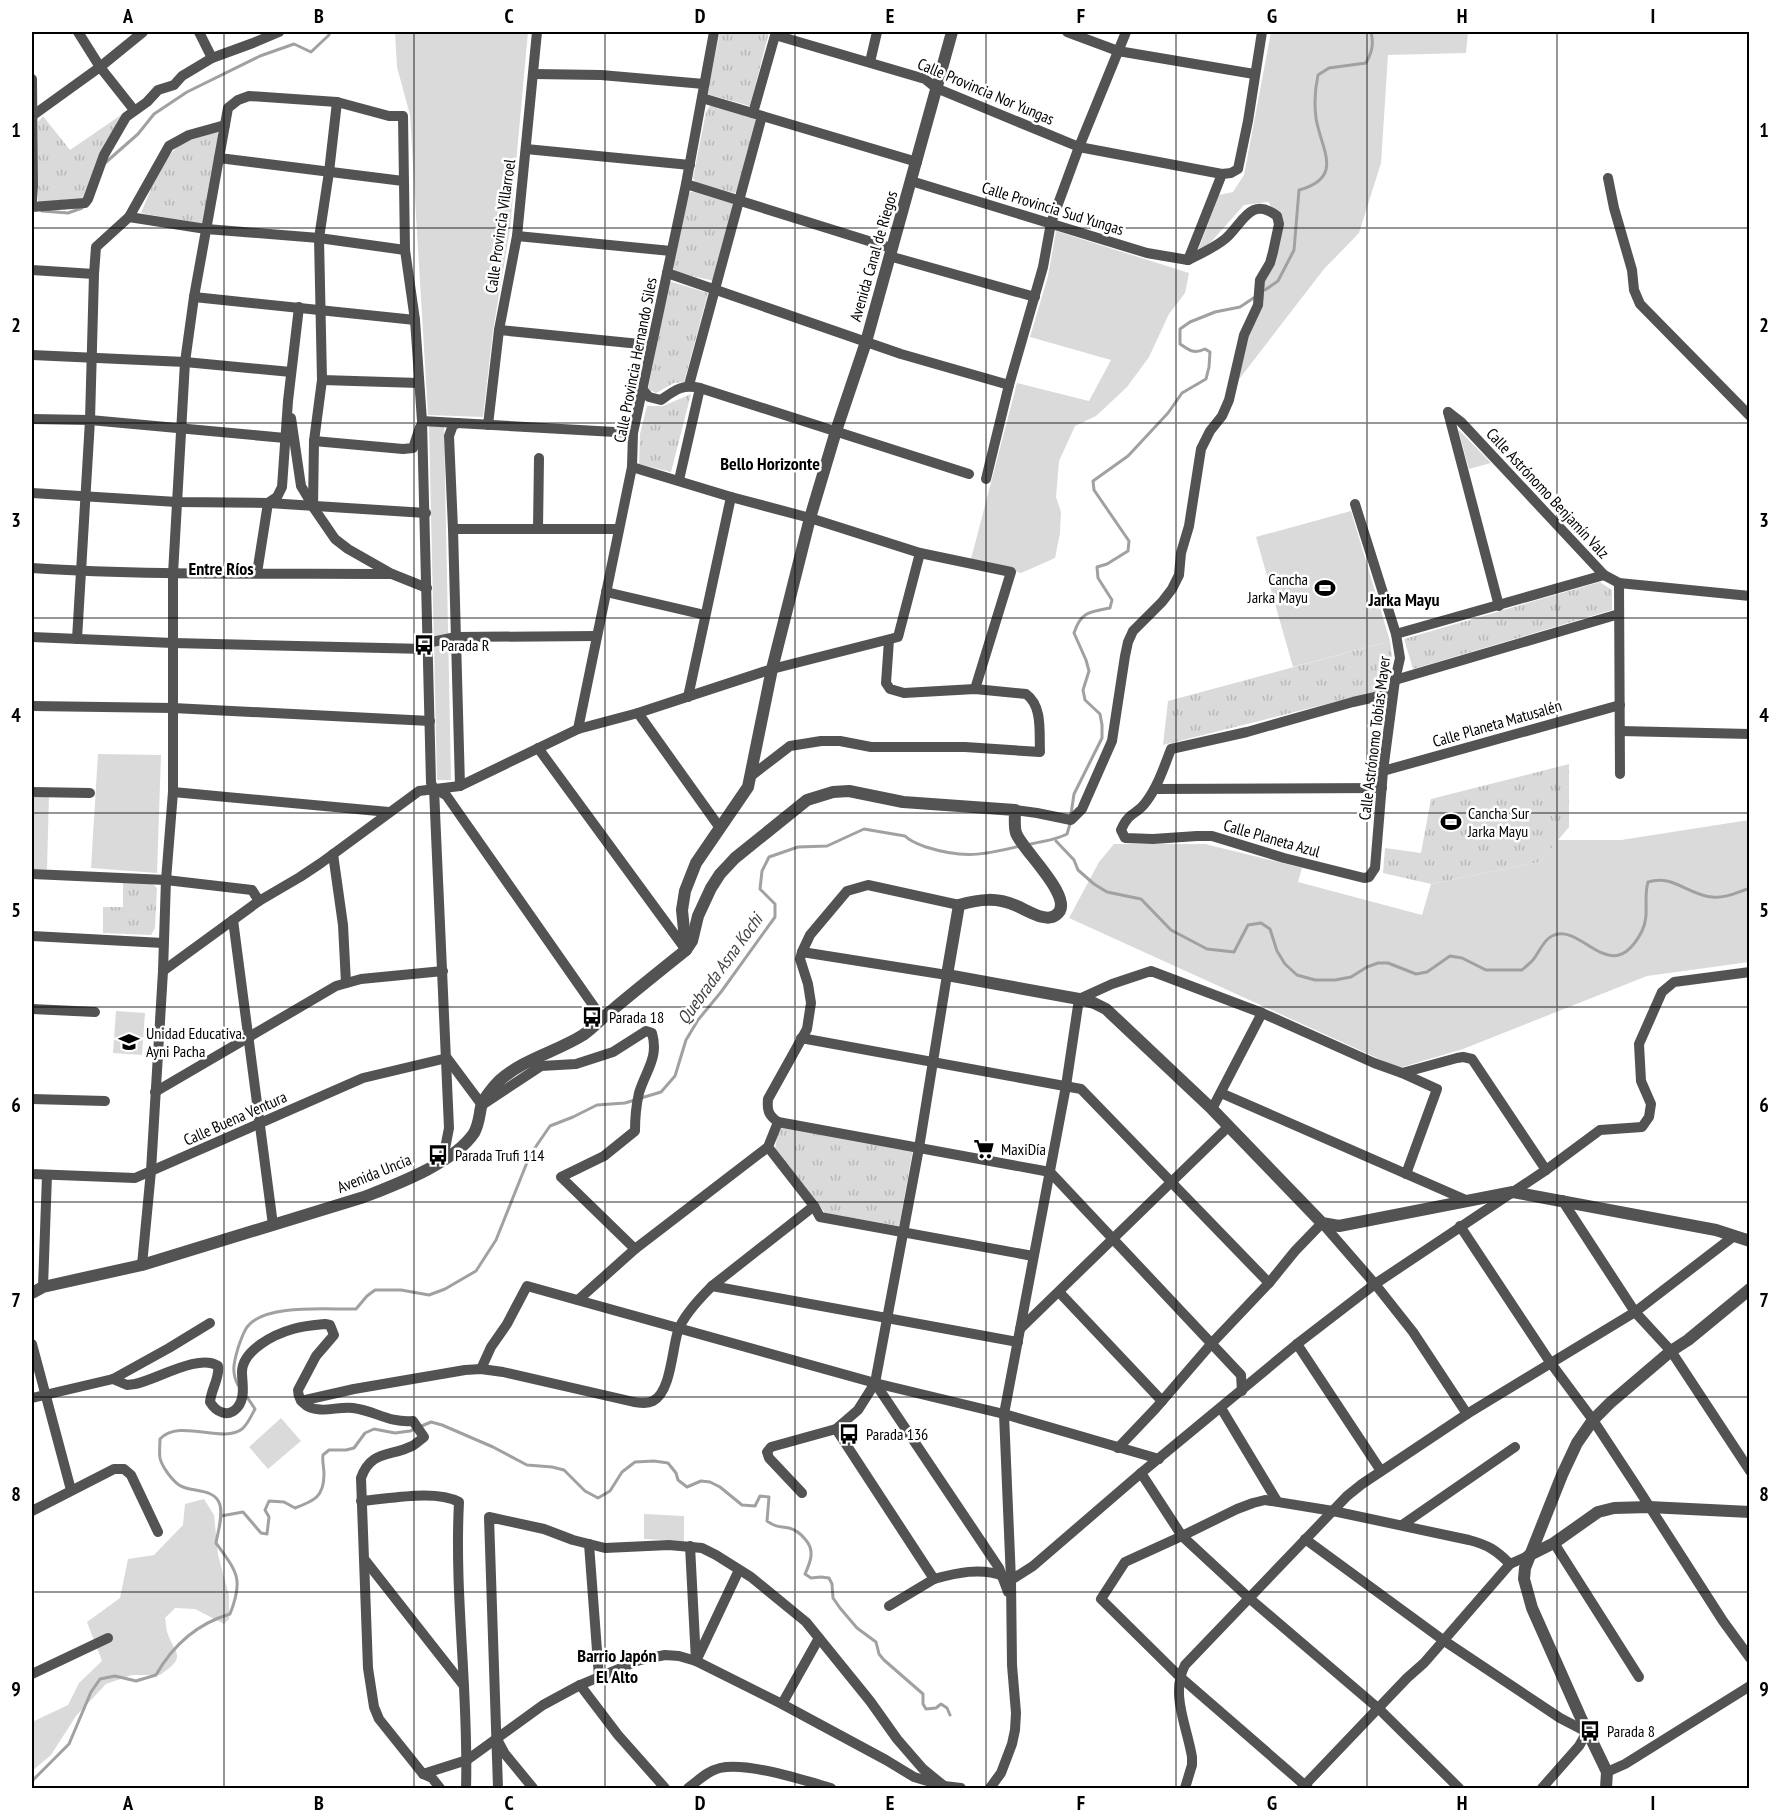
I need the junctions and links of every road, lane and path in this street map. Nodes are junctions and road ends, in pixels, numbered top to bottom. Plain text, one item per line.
1 (78, 32) edge
2 (143, 32) edge
3 (199, 32) edge
4 (279, 32) edge
5 (537, 32) edge
6 (714, 32) edge
7 (877, 32) edge
8 (952, 32) edge
9 (1067, 32) edge
10 (1126, 32) edge
11 (1262, 32) edge
12 (775, 33) edge
13 (1118, 51) junction
14 (212, 58) junction
15 (870, 62) junction
16 (100, 67) junction
17 (533, 74) junction
18 (1254, 74) junction
19 (32, 79) edge
20 (704, 84) junction
21 (936, 88) junction
22 (702, 98) junction
23 (337, 102) junction
24 (134, 110) junction
25 (758, 115) junction
26 (32, 116) edge
27 (225, 125) junction
28 (1079, 147) junction
29 (526, 149) junction
30 (219, 158) junction
31 (917, 162) junction
32 (690, 165) junction
33 (329, 172) junction
34 (1222, 174) junction
35 (1608, 178) dead end
36 (911, 181) junction
37 (403, 182) junction
38 (686, 184) junction
39 (739, 200) junction
40 (32, 201) edge
41 (32, 207) edge
42 (129, 217) junction
43 (1051, 223) junction
44 (206, 229) junction
45 (517, 236) junction
46 (319, 238) junction
47 (405, 250) junction
48 (670, 251) junction
49 (890, 252) junction
50 (1188, 260) junction
51 (32, 270) edge
52 (666, 273) junction
53 (94, 274) junction
54 (715, 289) junction
55 (194, 297) junction
56 (1035, 297) junction
57 (299, 307) junction
58 (321, 309) junction
59 (415, 320) junction
60 (499, 330) junction
61 (866, 342) junction
62 (650, 345) junction
63 (32, 355) edge
64 (92, 357) junction
65 (185, 362) junction
66 (291, 372) junction
67 (322, 380) junction
68 (419, 383) junction
69 (1009, 385) junction
70 (695, 386) junction
71 (643, 390) junction
72 (288, 401) junction
73 (1749, 416) edge
74 (32, 419) edge
75 (90, 420) junction
76 (423, 421) junction
77 (458, 423) junction
78 (488, 424) junction
79 (182, 429) junction
80 (836, 431) junction
81 (633, 433) junction
82 (285, 438) junction
83 (314, 441) junction
84 (539, 458) dead end
85 (632, 467) junction
86 (969, 474) dead end
87 (986, 479) dead end
88 (678, 480) junction
89 (32, 493) edge
90 (84, 496) junction
91 (731, 497) junction
92 (177, 502) junction
93 (268, 503) junction
94 (1355, 504) dead end
95 (313, 507) junction
96 (426, 513) junction
97 (810, 518) junction
98 (453, 529) junction
99 (538, 529) junction
100 (619, 529) junction
101 (920, 553) junction
102 (32, 568) edge
103 (81, 571) junction
104 (257, 573) junction
105 (173, 574) junction
106 (392, 574) junction
107 (1604, 575) junction
108 (1619, 583) junction
109 (427, 588) junction
110 (606, 592) junction
111 (1749, 596) edge
112 (1499, 606) junction
113 (1619, 614) junction
114 (705, 615) junction
115 (1396, 634) junction
116 (597, 636) junction
117 (32, 637) edge
118 (456, 637) junction
119 (77, 639) junction
120 (889, 640) junction
121 (173, 643) junction
122 (427, 646) junction
123 (772, 669) junction
124 (1395, 680) junction
125 (975, 689) junction
126 (1393, 693) junction
127 (688, 697) junction
128 (1620, 705) junction
129 (32, 706) edge
130 (173, 708) junction
131 (638, 713) junction
132 (429, 721) junction
133 (578, 729) junction
134 (1620, 731) junction
135 (1749, 734) edge
136 (538, 748) junction
137 (1383, 771) junction
138 (1620, 774) dead end
139 (751, 776) junction
140 (433, 786) junction
141 (460, 786) junction
142 (1382, 788) junction
143 (1155, 789) junction
144 (32, 792) edge
145 (172, 792) junction
146 (90, 793) dead end
147 (1015, 810) junction
148 (389, 812) junction
149 (720, 828) junction
150 (333, 854) junction
151 (1373, 873) joint
152 (32, 874) edge
153 (166, 880) junction
154 (259, 901) junction
155 (959, 905) junction
156 (233, 920) junction
157 (32, 936) edge
158 (163, 943) junction
159 (686, 950) junction
160 (802, 952) junction
161 (163, 971) junction
162 (443, 971) junction
163 (1749, 972) edge
164 (947, 975) junction
165 (346, 983) junction
166 (1079, 999) junction
167 (32, 1009) edge
168 (95, 1012) dead end
169 (1262, 1013) junction
170 (602, 1018) junction
171 (249, 1037) junction
172 (801, 1038) junction
173 (447, 1058) junction
174 (933, 1061) junction
175 (1402, 1073) junction
176 (1066, 1086) junction
177 (155, 1092) junction
178 (1221, 1093) junction
179 (32, 1099) edge
180 (105, 1101) dead end
181 (482, 1105) junction
182 (1212, 1109) junction
183 (778, 1122) junction
184 (260, 1124) junction
185 (1229, 1126) junction
186 (768, 1147) junction
187 (919, 1148) junction
188 (443, 1160) junction
189 (1546, 1170) junction
190 (151, 1171) junction
191 (1050, 1172) junction
192 (32, 1174) edge
193 (1406, 1174) junction
194 (47, 1175) junction
195 (1172, 1181) junction
196 (1513, 1192) junction
197 (1466, 1200) junction
198 (1562, 1200) junction
199 (814, 1206) junction
200 (1322, 1223) junction
201 (273, 1225) junction
202 (1460, 1226) junction
203 (904, 1232) junction
204 (1734, 1236) junction
205 (1113, 1238) junction
206 (1749, 1241) edge
207 (32, 1246) edge
208 (45, 1246) junction
209 (635, 1249) junction
210 (1033, 1256) junction
211 (142, 1265) junction
212 (1269, 1283) junction
213 (1376, 1284) junction
214 (712, 1286) junction
215 (43, 1287) junction
216 (1749, 1289) edge
217 (1059, 1292) junction
218 (32, 1293) edge
219 (578, 1300) junction
220 (1635, 1312) junction
221 (886, 1317) junction
222 (210, 1323) dead end
223 (679, 1329) junction
224 (1020, 1329) junction
225 (1018, 1342) junction
226 (1212, 1343) junction
227 (32, 1344) edge
228 (1298, 1344) junction
229 (1671, 1351) junction
230 (1550, 1362) junction
231 (482, 1369) junction
232 (113, 1379) junction
233 (875, 1383) junction
234 (1242, 1391) junction
235 (45, 1395) junction
236 (32, 1398) edge
237 (301, 1401) junction
238 (1162, 1401) junction
239 (1221, 1408) junction
240 (1004, 1413) junction
241 (1467, 1414) junction
242 (1593, 1420) junction
243 (836, 1429) junction
244 (1118, 1448) junction
245 (1515, 1448) dead end
246 (1159, 1459) junction
247 (1381, 1471) junction
248 (1749, 1471) edge
249 (1141, 1473) junction
250 (71, 1490) junction
251 (802, 1494) dead end
252 (362, 1501) junction
253 (1277, 1501) junction
254 (1649, 1507) junction
255 (32, 1510) edge
256 (1333, 1511) junction
257 (1749, 1512) edge
258 (1402, 1525) junction
259 (158, 1532) dead end
260 (1182, 1536) junction
261 (1305, 1539) junction
262 (1554, 1543) junction
263 (589, 1544) junction
264 (690, 1546) junction
265 (1528, 1556) junction
266 (365, 1560) junction
267 (1510, 1564) junction
268 (739, 1570) junction
269 (1007, 1578) junction
270 (934, 1579) junction
271 (1249, 1598) junction
272 (889, 1606) dead end
273 (108, 1638) dead end
274 (819, 1638) junction
275 (1443, 1640) junction
276 (1749, 1658) edge
277 (696, 1661) junction
278 (32, 1674) edge
279 (1179, 1676) junction
280 (599, 1677) junction
281 (1639, 1677) dead end
282 (580, 1685) junction
283 (464, 1686) junction
284 (1749, 1686) edge
285 (782, 1704) junction
286 (1379, 1709) junction
287 (1587, 1732) junction
288 (497, 1739) junction
289 (467, 1760) junction
290 (1608, 1772) junction
291 (423, 1774) junction
292 (944, 1786) junction
293 (1305, 1787) edge
294 (440, 1788) edge
295 (466, 1788) edge
296 (498, 1788) edge
297 (533, 1788) edge
298 (664, 1788) edge
299 (688, 1788) edge
300 (831, 1788) edge
301 (961, 1788) edge
302 (990, 1788) edge
303 (1185, 1788) edge
304 (1459, 1788) edge
305 (1542, 1788) edge
306 (1606, 1788) edge

1 - 16 street
2 - 16 street
3 - 14 street
4 - 14 street
5 - 17 street, Calle Provincia Villarroel
6 - 20 street, Calle Provincia Hernando Siles
7 - 15 street
8 - 21 street, Avenida Canal de Riegos
9 - 13 street
10 - 13 street
11 - 18 street
12 - 15 street, Calle Provincia Nor Yungas
12 - 25 street
13 - 18 street
13 - 28 street
14 - 24 street
15 - 21 street, Calle Provincia Nor Yungas
16 - 24 street
16 - 26 street
17 - 20 street
17 - 29 street, Calle Provincia Villarroel
18 - 34 street
19 - 26 street
20 - 22 street, Calle Provincia Hernando Siles
21 - 28 street, Calle Provincia Nor Yungas
21 - 31 street, Avenida Canal de Riegos
22 - 25 street
22 - 32 street, Calle Provincia Hernando Siles
23 - 27 street
23 - 33 street
23 - 37 street
24 - 41 street
25 - 31 street
25 - 39 street
26 - 40 street
27 - 30 street
27 - 42 street
28 - 34 street, Calle Provincia Nor Yungas
28 - 43 street
29 - 32 street
29 - 45 street, Calle Provincia Villarroel
30 - 33 street
30 - 44 street
31 - 36 street, Avenida Canal de Riegos
32 - 38 street, Calle Provincia Hernando Siles
33 - 37 street
33 - 46 street
34 - 50 street
35 - 73 street
36 - 43 street, Calle Provincia Sud Yungas
36 - 49 street, Avenida Canal de Riegos
37 - 47 street
38 - 39 street
38 - 48 street, Calle Provincia Hernando Siles
39 - 49 street
39 - 54 street
42 - 44 street
42 - 53 street
43 - 50 street, Calle Provincia Sud Yungas
43 - 56 street
44 - 46 street
44 - 55 street
45 - 48 street
45 - 60 street, Calle Provincia Villarroel
46 - 47 street
46 - 58 street
47 - 59 street
48 - 52 street, Calle Provincia Hernando Siles
49 - 56 street
49 - 61 street, Avenida Canal de Riegos
50 - 147 street
51 - 53 street
52 - 54 street
52 - 62 street, Calle Provincia Hernando Siles
53 - 64 street
54 - 61 street
54 - 70 street
55 - 57 street
55 - 65 street
56 - 69 street
57 - 58 street
57 - 66 street
58 - 59 street
58 - 67 street
59 - 68 street
60 - 62 street
60 - 78 street, Calle Provincia Villarroel
61 - 69 street
61 - 80 street, Avenida Canal de Riegos
62 - 71 street, Calle Provincia Hernando Siles
63 - 64 street
64 - 65 street
64 - 75 street
65 - 66 street
65 - 79 street
66 - 72 street
67 - 68 street
67 - 83 street
68 - 76 street
69 - 87 street
70 - 71 street
70 - 80 street
70 - 88 street
71 - 81 street, Calle Provincia Hernando Siles
72 - 82 street
72 - 95 street
74 - 75 street
75 - 79 street
75 - 90 street
76 - 77 street
76 - 83 street
76 - 96 street
77 - 78 street
77 - 98 street
78 - 81 street
79 - 82 street
79 - 92 street
80 - 86 street
80 - 97 street, Avenida Canal de Riegos
81 - 85 street, Calle Provincia Hernando Siles
82 - 93 street
83 - 95 street
84 - 99 street
85 - 88 street
85 - 100 street, Calle Provincia Hernando Siles
88 - 91 street
89 - 90 street
90 - 92 street
90 - 103 street
91 - 97 street
91 - 114 street
92 - 93 street
92 - 105 street
93 - 95 street
93 - 104 street
94 - 115 street, Calle Astrónomo Tobías Mayer
95 - 96 street
95 - 106 street
96 - 109 street
97 - 101 street
97 - 123 street, Avenida Canal de Riegos
98 - 99 street
98 - 118 street
99 - 100 street
100 - 110 street, Calle Provincia Hernando Siles
101 - 120 street
101 - 125 street
102 - 103 street
103 - 105 street
103 - 119 street
104 - 105 street
104 - 106 street
105 - 121 street
106 - 109 street
107 - 108 street, Calle Astrónomo Benjamín Valz
107 - 112 street
107 - 112 street, Calle Astrónomo Benjamín Valz
108 - 111 street
108 - 113 street
109 - 122 street
110 - 114 street
110 - 116 street, Calle Provincia Hernando Siles
112 - 115 street
113 - 124 street
113 - 128 street
114 - 127 street
115 - 124 street, Calle Astrónomo Tobías Mayer
116 - 118 street
116 - 133 street, Calle Provincia Hernando Siles
117 - 119 street
118 - 122 street
118 - 141 street
119 - 121 street
120 - 123 street
120 - 125 street
121 - 122 street
121 - 130 street
122 - 132 street
123 - 127 street
123 - 139 street, Avenida Canal de Riegos
124 - 126 street, Calle Astrónomo Tobías Mayer
125 - 139 street
126 - 137 street, Calle Astrónomo Tobías Mayer
126 - 143 street
127 - 131 street
128 - 134 street
128 - 137 street, Calle Planeta Matusalén
129 - 130 street
130 - 132 street
130 - 145 street
131 - 133 street
131 - 149 street
132 - 140 street
133 - 136 street
134 - 135 street
134 - 138 street
136 - 141 street
136 - 159 street
137 - 142 street, Calle Astrónomo Tobías Mayer
139 - 149 street, Avenida Canal de Riegos
140 - 141 street
140 - 148 street
140 - 162 street
140 - 170 street
142 - 143 street
142 - 151 street, Calle Astrónomo Tobías Mayer
143 - 151 street, Calle Planeta Azul
144 - 146 street
145 - 148 street
145 - 153 street
147 - 155 street
147 - 159 street
148 - 150 street
149 - 159 street, Avenida Canal de Riegos
150 - 154 street
150 - 165 street
152 - 153 street
153 - 154 street
153 - 158 street
154 - 156 street
155 - 160 street
155 - 164 street
156 - 161 street
156 - 171 street
157 - 158 street
158 - 161 street
159 - 170 street, Avenida Uncia
160 - 164 street
160 - 172 street
161 - 177 street
162 - 165 street
162 - 173 street
163 - 189 street
164 - 166 street
164 - 174 street
165 - 171 street
166 - 169 street
166 - 176 street
166 - 182 street
167 - 168 street
169 - 175 street
169 - 178 street
170 - 181 street, Avenida Uncia
171 - 177 street
171 - 184 street
172 - 174 street
172 - 183 street
173 - 181 street
173 - 184 street, Calle Buena Ventura
173 - 188 street
174 - 176 street
174 - 187 street
175 - 189 street
175 - 193 street
176 - 191 street
176 - 195 street
177 - 190 street
178 - 182 street
178 - 193 street
179 - 180 street
181 - 188 street, Avenida Uncia
181 - 209 street
182 - 185 street
183 - 186 street
183 - 187 street
184 - 190 street, Calle Buena Ventura
184 - 201 street
185 - 195 street
185 - 200 street
186 - 199 street
186 - 209 street
187 - 191 street
187 - 203 street
188 - 201 street, Avenida Uncia
189 - 196 street
190 - 194 street, Calle Buena Ventura
190 - 211 street
191 - 205 street
191 - 210 street
192 - 194 street, Calle Buena Ventura
193 - 197 street
194 - 208 street
195 - 205 street
195 - 212 street
196 - 197 street
196 - 198 street
196 - 202 street
197 - 200 street
198 - 204 street
198 - 220 street
199 - 203 street
199 - 214 street
200 - 212 street
200 - 213 street
201 - 211 street, Avenida Uncia
202 - 213 street
202 - 230 street
203 - 210 street
203 - 221 street
204 - 206 street
204 - 220 street
205 - 217 street
205 - 226 street
207 - 208 street
208 - 215 street
209 - 219 street
210 - 224 street
211 - 215 street, Avenida Uncia
212 - 226 street
213 - 228 street
213 - 241 street
214 - 221 street
214 - 223 street
215 - 218 street, Avenida Uncia
216 - 229 street
217 - 224 street
217 - 238 street
219 - 223 street
219 - 231 street
220 - 229 street
220 - 230 street
221 - 225 street
221 - 233 street
222 - 232 street
223 - 231 street
223 - 233 street
224 - 225 street
225 - 240 street
226 - 234 street
226 - 238 street
227 - 235 street
228 - 234 street
228 - 247 street
229 - 242 street
229 - 248 street
230 - 241 street
230 - 242 street
231 - 237 street
232 - 235 street
232 - 237 street
233 - 240 street
233 - 243 street
233 - 269 street
234 - 239 street
235 - 236 street
235 - 250 street
237 - 252 street
238 - 244 street
239 - 246 street
239 - 253 street
240 - 244 street
240 - 269 street
241 - 247 street
242 - 254 street
242 - 265 street
243 - 251 street
243 - 270 street
244 - 246 street
245 - 258 street
246 - 249 street
247 - 256 street
249 - 260 street
249 - 269 street
250 - 255 street
250 - 259 street
252 - 266 street
252 - 283 street
253 - 256 street
253 - 260 street
254 - 257 street
254 - 262 street
254 - 276 street
256 - 258 street
256 - 261 street
258 - 267 street
260 - 271 street
260 - 279 street
261 - 271 street
261 - 275 street
262 - 265 street
262 - 281 street
263 - 264 street
263 - 280 street
263 - 288 street
264 - 268 street
264 - 277 street
265 - 267 street
265 - 287 street
266 - 283 street
266 - 291 street
267 - 275 street
268 - 274 street
268 - 277 street
269 - 270 street
269 - 302 street
270 - 272 street
271 - 279 street
271 - 286 street
273 - 278 street
274 - 285 street
274 - 292 street
275 - 286 street
275 - 287 street
277 - 280 street
277 - 285 street
279 - 293 street
279 - 303 street
280 - 282 street
282 - 288 street
282 - 298 street
283 - 289 street
284 - 290 street
285 - 292 street
286 - 293 street
286 - 304 street
287 - 290 street
287 - 305 street
288 - 289 street
288 - 296 street
288 - 297 street
289 - 291 street
289 - 295 street
290 - 306 street
291 - 294 street
292 - 301 street
299 - 300 street

